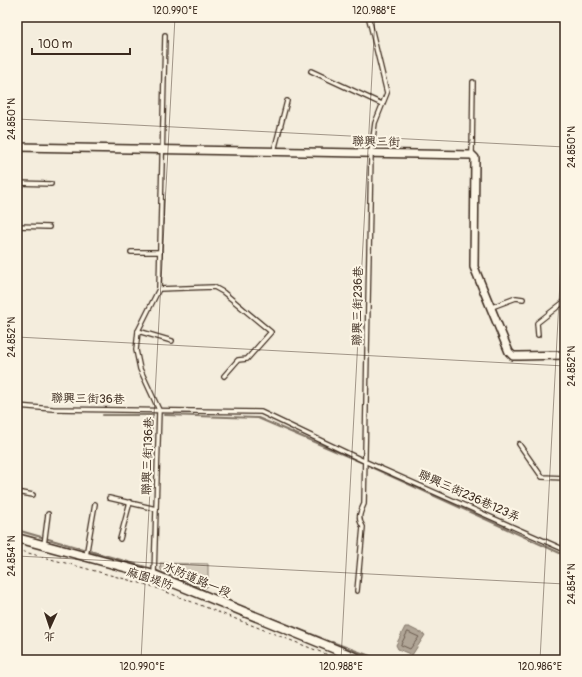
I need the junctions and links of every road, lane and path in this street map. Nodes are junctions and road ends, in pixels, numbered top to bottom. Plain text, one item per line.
1 (368, 19) dead end
2 (165, 35) dead end
3 (311, 72) dead end
4 (473, 82) dead end
5 (287, 100) dead end
6 (382, 104) junction
7 (17, 147) edge
8 (164, 149) junction
9 (274, 151) junction
10 (371, 153) junction
11 (472, 155) junction
12 (17, 183) edge
13 (51, 184) dead end
14 (17, 226) edge
15 (49, 227) dead end
16 (131, 252) dead end
17 (160, 252) junction
18 (159, 289) junction
19 (523, 299) dead end
20 (565, 301) edge
21 (492, 307) junction
22 (138, 331) junction
23 (538, 335) dead end
24 (172, 341) dead end
25 (565, 355) edge
26 (224, 376) dead end
27 (17, 406) edge
28 (159, 410) junction
29 (519, 444) dead end
30 (364, 461) junction
31 (565, 478) edge
32 (17, 492) edge
33 (33, 495) dead end
34 (109, 498) dead end
35 (130, 502) junction
36 (95, 504) dead end
37 (156, 509) junction
38 (48, 514) dead end
39 (17, 538) edge
40 (120, 539) dead end
41 (44, 543) junction
42 (17, 550) edge
43 (565, 550) edge
44 (87, 553) junction
45 (154, 575) junction
46 (357, 591) dead end
47 (336, 658) dead end
48 (362, 660) edge

1 - 6 lane, 聯興三街236巷
2 - 8 lane, 聯興三街136巷
3 - 6 lane
4 - 11 lane
5 - 9 lane
6 - 10 lane, 聯興三街236巷
7 - 8 street, 聯興三街
8 - 9 street, 聯興三街
8 - 17 lane, 聯興三街136巷
9 - 10 street, 聯興三街
10 - 11 street, 聯興三街
10 - 30 lane, 聯興三街236巷
11 - 21 street
12 - 13 lane
14 - 15 lane
16 - 17 lane
17 - 18 lane, 聯興三街136巷
18 - 22 lane, 聯興三街136巷
18 - 26 lane
19 - 21 lane
20 - 23 lane
21 - 25 street
22 - 24 lane
22 - 28 lane, 聯興三街136巷
27 - 28 lane, 聯興三街36巷
28 - 30 lane
28 - 37 lane, 聯興三街136巷
29 - 31 lane
30 - 43 lane, 聯興三街236巷123弄
30 - 46 lane, 聯興三街236巷
32 - 33 lane
34 - 35 lane
35 - 37 lane
35 - 40 lane
36 - 44 lane
37 - 45 lane, 聯興三街136巷
38 - 41 lane
39 - 41 street, 水防道路一段
41 - 44 street, 水防道路一段
42 - 47 path, 麻園堤防
44 - 45 street, 水防道路一段
45 - 48 street, 水防道路一段

